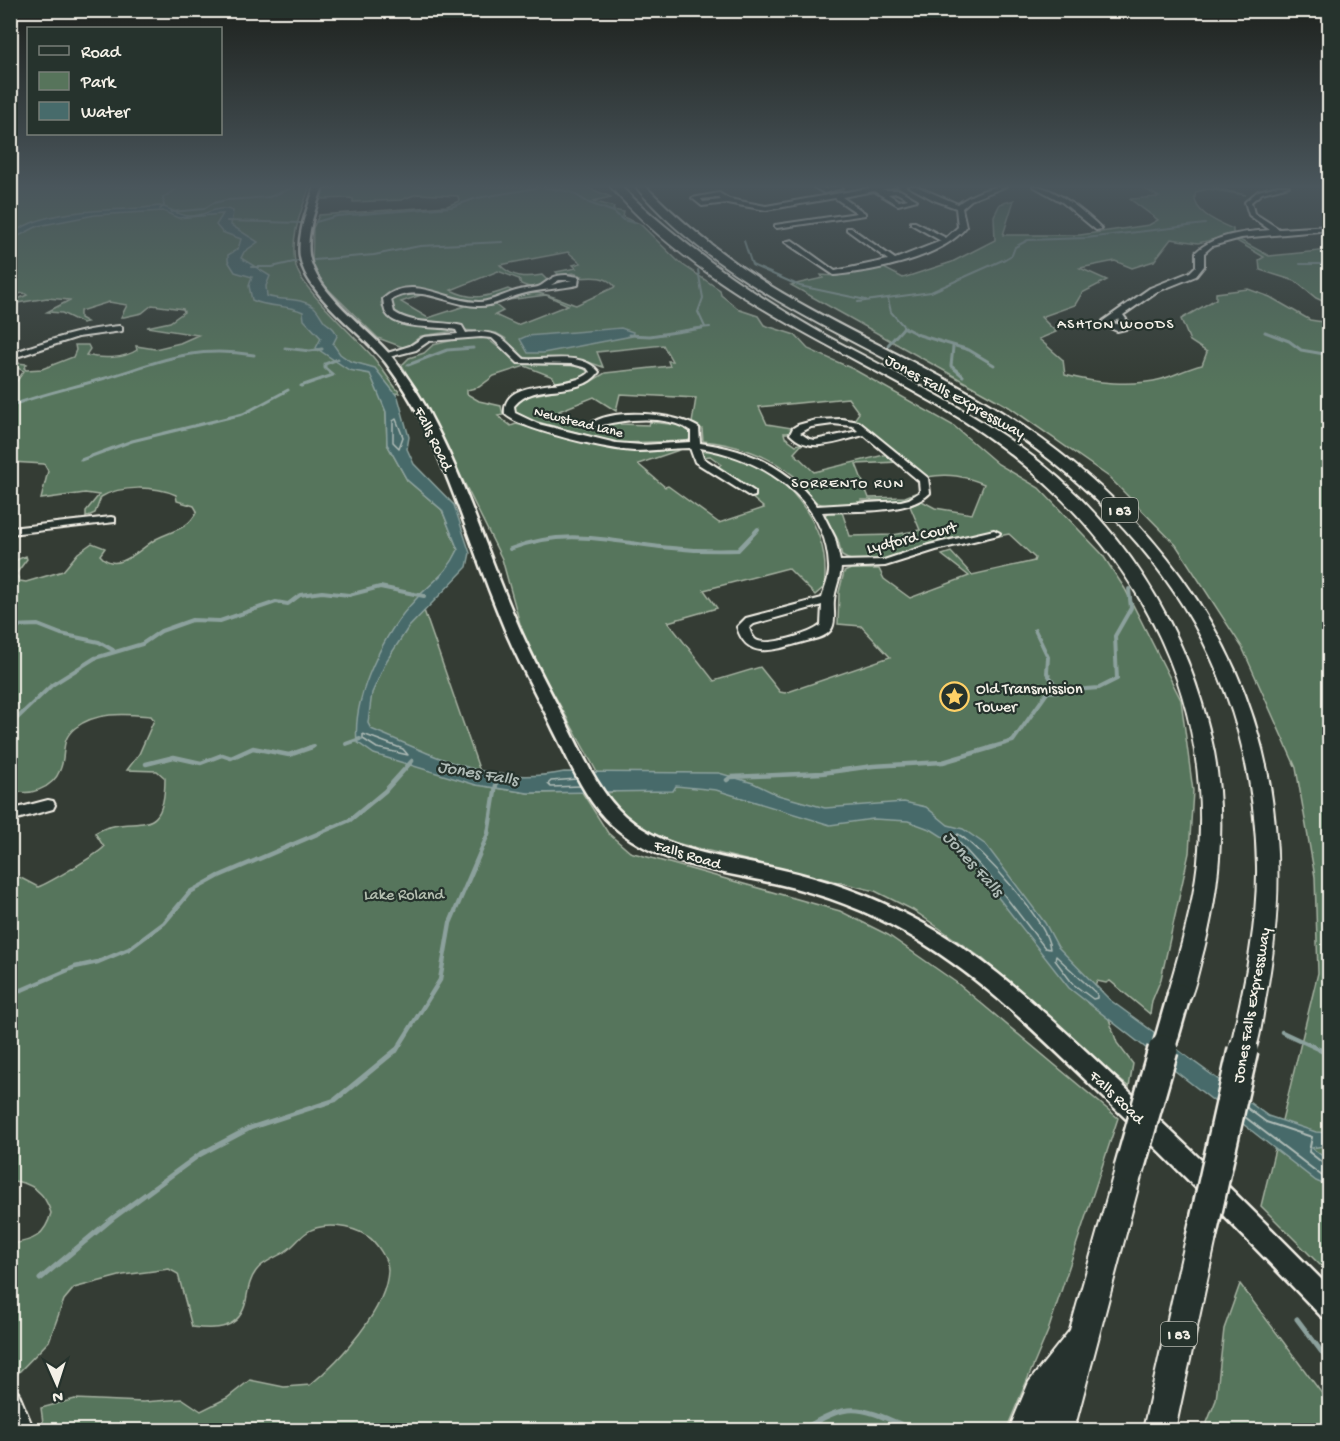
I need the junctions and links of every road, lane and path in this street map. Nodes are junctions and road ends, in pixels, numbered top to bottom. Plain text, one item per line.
1 (306, 253) edge
2 (692, 253) edge
3 (717, 253) edge
4 (805, 253) edge
5 (883, 253) edge
6 (915, 253) edge
7 (1200, 253) edge
8 (894, 261) junction
9 (544, 289) dead end
10 (1119, 315) dead end
11 (119, 329) dead end
12 (463, 335) junction
13 (10, 357) edge
14 (387, 358) junction
15 (595, 424) dead end
16 (866, 432) junction
17 (697, 445) junction
18 (751, 495) dead end
19 (813, 509) junction
20 (111, 520) dead end
21 (10, 531) edge
22 (994, 533) dead end
23 (836, 565) junction
24 (827, 600) junction
25 (48, 805) dead end
26 (10, 816) edge
27 (1329, 1307) edge
28 (1084, 1334) junction
29 (10, 1400) edge
30 (23, 1431) edge
31 (1025, 1431) edge
32 (1058, 1431) edge
33 (1159, 1431) edge

1 - 14 main road, Falls Road
2 - 28 highway, Jones Falls Expressway / I 83, bridge
3 - 33 highway, Jones Falls Expressway / I 83, bridge
4 - 8 street
5 - 8 street
6 - 8 street
7 - 10 street
9 - 12 street
11 - 13 street
12 - 14 street, Newstead Lane
12 - 17 street, Newstead Lane
14 - 27 main road, Falls Road
15 - 17 street
16 - 16 street
16 - 19 street
17 - 18 street
17 - 19 street, Newstead Lane
19 - 23 street, Newstead Lane
20 - 21 street
22 - 23 street, Lydford Court
23 - 24 street
24 - 24 street
25 - 26 street
28 - 31 highway
28 - 32 highway, Jones Falls Expressway / I 83
29 - 30 street

